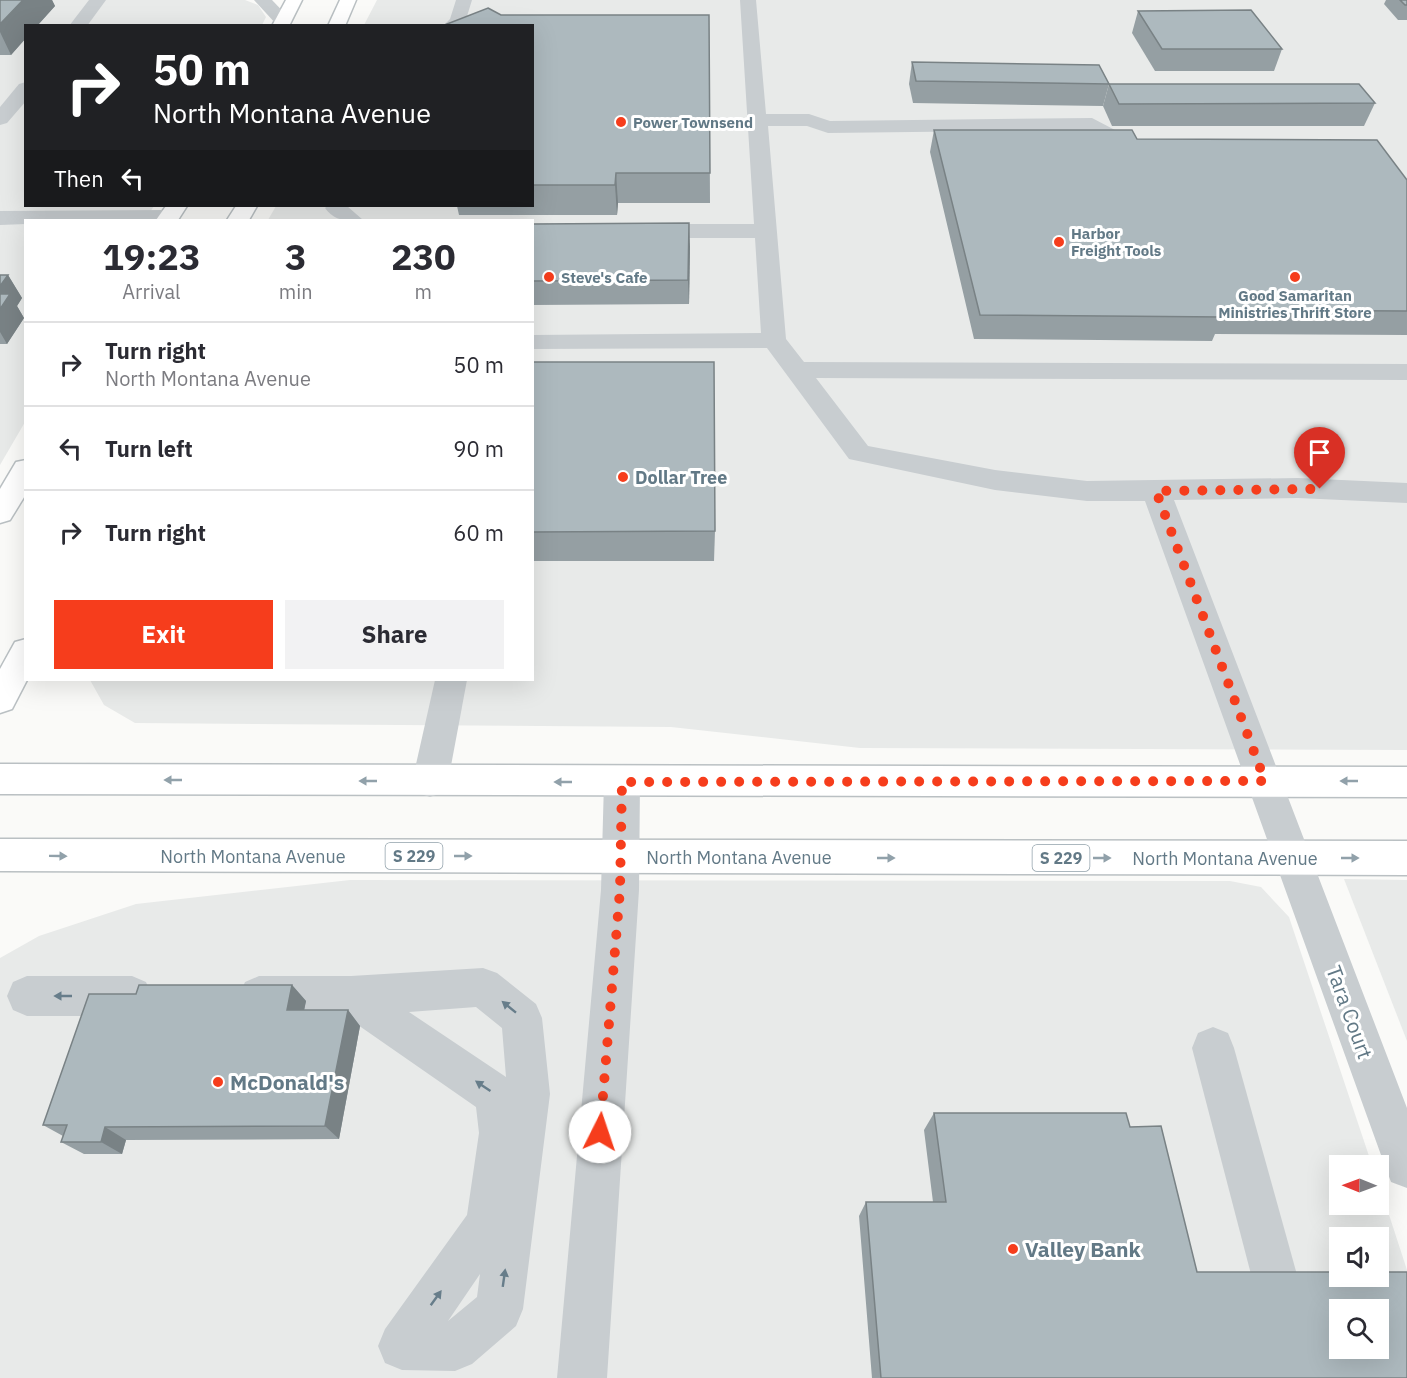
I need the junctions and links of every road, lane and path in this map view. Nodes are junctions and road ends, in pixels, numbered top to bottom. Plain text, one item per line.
1 (98, 0) edge
2 (262, 0) edge
3 (294, 0) edge
4 (348, 0) edge
5 (464, 0) edge
6 (748, 0) edge
7 (281, 23) edge
8 (79, 24) edge
9 (337, 24) edge
10 (454, 24) edge
11 (24, 90) edge
12 (0, 119) edge
13 (759, 120) junction
14 (1168, 147) edge
15 (171, 214) edge
16 (0, 218) edge
17 (626, 231) edge
18 (766, 231) junction
19 (774, 340) junction
20 (534, 342) edge
21 (797, 370) junction
22 (1407, 372) edge
23 (24, 471) edge
24 (1156, 491) junction
25 (1407, 493) edge
26 (0, 513) edge
27 (24, 655) edge
28 (451, 681) edge
29 (0, 700) edge
30 (0, 780) edge
31 (1265, 781) junction
32 (430, 782) junction
33 (622, 782) junction
34 (1407, 782) edge
35 (0, 855) edge
36 (621, 857) junction
37 (1294, 858) junction
38 (1407, 858) edge
39 (27, 996) dead end
40 (171, 996) edge
41 (219, 996) edge
42 (351, 996) junction
43 (1213, 1048) dead end
44 (1407, 1166) edge
45 (1276, 1282) edge
46 (582, 1378) edge

1 - 8 street
2 - 7 street
3 - 7 main road
4 - 9 main road
5 - 10 street
6 - 13 street
11 - 12 street
13 - 14 street
13 - 18 street
15 - 16 street
17 - 18 street
18 - 19 street
19 - 20 street
19 - 21 street
21 - 22 street
21 - 24 street
23 - 26 main road
24 - 25 street
24 - 31 street, Tara Court
27 - 29 main road
28 - 32 street
32 -> 30 main road
31 - 33 main road
34 -> 31 main road
31 - 37 street, Tara Court
33 -> 32 main road
33 - 36 street
35 -> 36 main road, North Montana Avenue / S 229
36 -> 37 main road, North Montana Avenue / S 229
36 - 46 street
37 -> 38 main road, North Montana Avenue / S 229
37 - 44 street, Tara Court
40 -> 39 street
41 - 42 street
42 - 42 street
43 - 45 street

